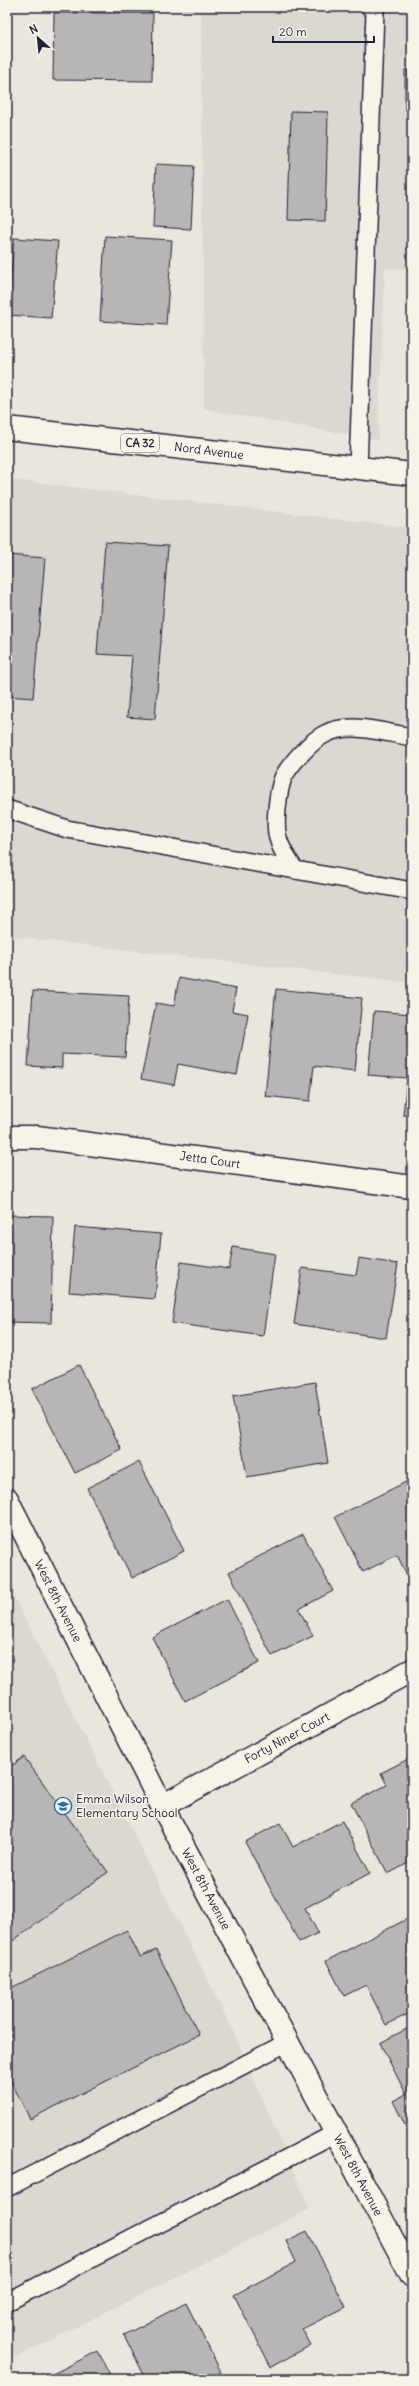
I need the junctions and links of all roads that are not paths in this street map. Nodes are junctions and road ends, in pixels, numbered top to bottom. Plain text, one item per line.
1 (370, 7) edge
2 (7, 428) edge
3 (358, 468) junction
4 (412, 474) edge
5 (412, 737) edge
6 (7, 809) edge
7 (295, 870) junction
8 (412, 891) edge
9 (7, 1137) edge
10 (412, 1187) edge
11 (7, 1499) edge
12 (412, 1670) edge
13 (162, 1806) junction
14 (288, 2042) junction
15 (336, 2133) junction
16 (7, 2188) edge
17 (412, 2276) edge
18 (7, 2302) edge

1 - 3 lane
2 - 3 street, Nord Avenue / CA 32
3 - 4 street, Nord Avenue / CA 32
5 - 7 lane
6 - 7 lane
7 - 8 lane
9 - 10 street, Jetta Court
11 - 13 street, West 8th Avenue
12 - 13 street, Forty Niner Court
13 - 14 street, West 8th Avenue
14 - 15 street, West 8th Avenue
14 - 16 lane
15 - 17 street, West 8th Avenue
15 - 18 lane

